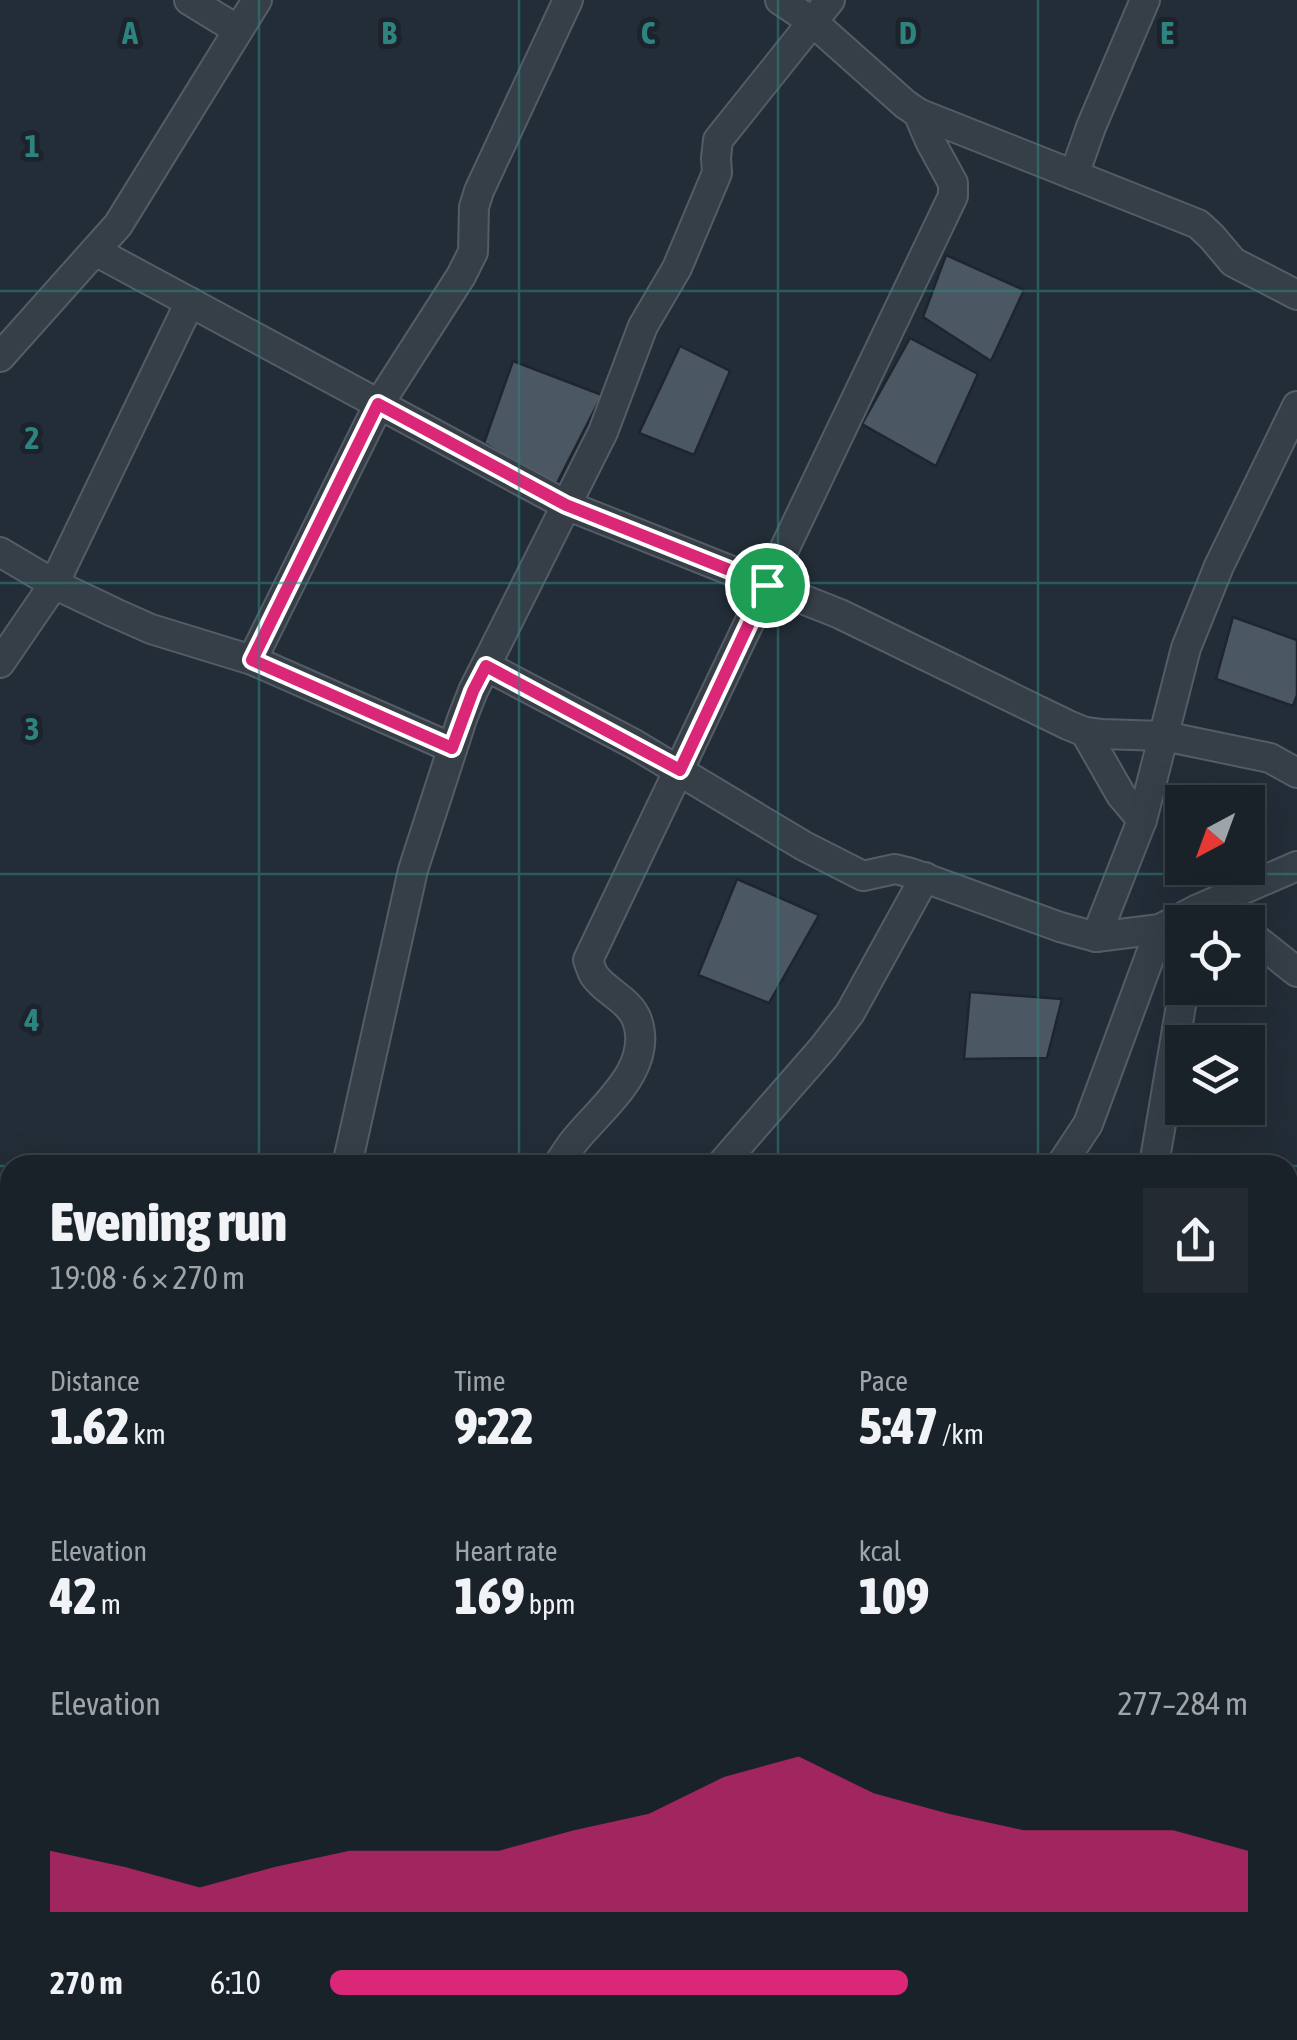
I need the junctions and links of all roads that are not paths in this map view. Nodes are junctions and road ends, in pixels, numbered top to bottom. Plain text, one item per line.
1 (189, 0) edge
2 (257, 0) edge
3 (568, 0) edge
4 (780, 0) edge
5 (1145, 0) edge
6 (822, 11) edge
7 (238, 30) junction
8 (918, 113) junction
9 (1074, 175) junction
10 (95, 251) junction
11 (1297, 295) edge
12 (190, 302) junction
13 (0, 356) edge
14 (378, 404) junction
15 (1297, 406) edge
16 (566, 505) junction
17 (0, 552) edge
18 (54, 584) junction
19 (767, 585) junction
20 (252, 660) junction
21 (0, 663) edge
22 (486, 666) junction
23 (1085, 732) junction
24 (1164, 736) junction
25 (452, 748) junction
26 (680, 770) junction
27 (1297, 773) edge
28 (1142, 820) junction
29 (1297, 866) edge
30 (925, 877) junction
31 (1216, 905) edge
32 (1165, 927) edge
33 (1160, 929) junction
34 (1096, 937) junction
35 (1265, 947) edge
36 (1297, 972) edge
37 (1181, 1005) edge
38 (350, 1155) edge
39 (565, 1155) edge
40 (730, 1155) edge
41 (1068, 1155) edge
42 (1156, 1155) edge

1 - 7 street
2 - 7 street
3 - 14 street
4 - 6 street
5 - 9 street
6 - 8 street
6 - 16 street
7 - 10 street
8 - 9 street
8 - 19 street
9 - 11 street
10 - 12 street
10 - 13 street
12 - 14 street
12 - 18 street
14 - 16 street
14 - 20 street
15 - 24 street
16 - 19 street
16 - 22 street
17 - 18 street
18 - 20 street
18 - 21 street
19 - 23 street
19 - 26 street
20 - 25 street
22 - 25 street
22 - 26 street
23 - 24 street
23 - 28 street
24 - 27 street
24 - 28 street
25 - 38 street
26 - 30 street
26 - 39 street
28 - 34 street
29 - 31 street
30 - 34 street
30 - 40 street
32 - 33 street
33 - 34 street
33 - 41 street
35 - 36 street
37 - 42 street

